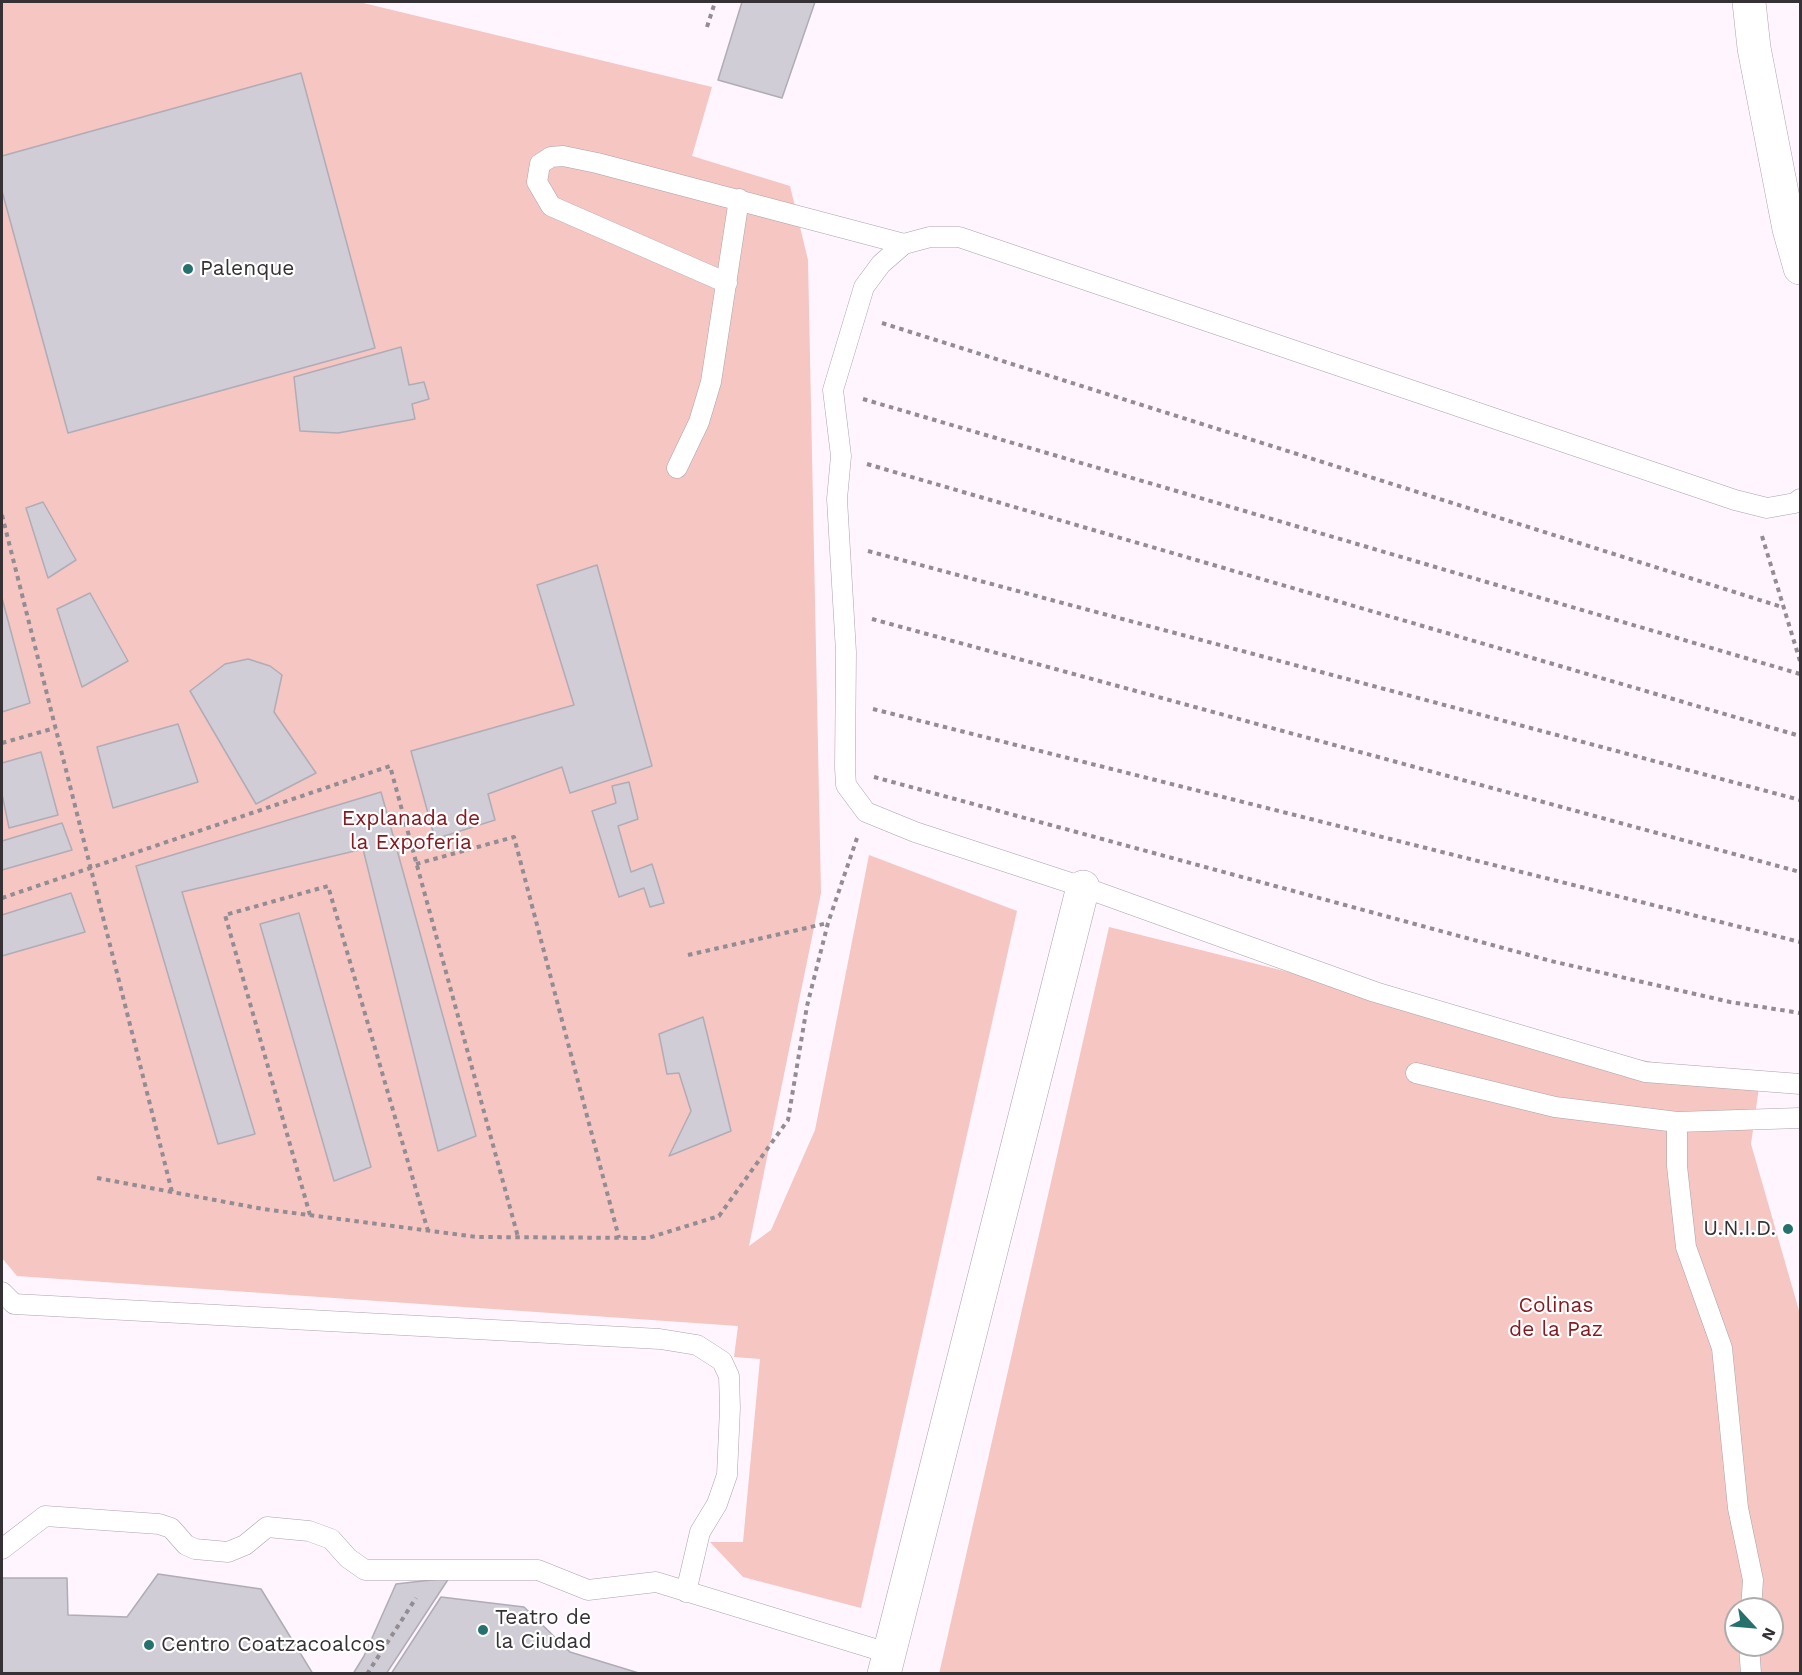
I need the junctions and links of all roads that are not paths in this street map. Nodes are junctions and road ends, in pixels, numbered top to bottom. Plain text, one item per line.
1 (1749, 2) edge
2 (739, 199) junction
3 (904, 244) junction
4 (1800, 268) edge
5 (727, 283) junction
6 (677, 468) dead end
7 (1800, 499) edge
8 (1083, 886) junction
9 (1416, 1072) dead end
10 (1800, 1084) edge
11 (1800, 1118) edge
12 (1677, 1122) junction
13 (2, 1292) edge
14 (2, 1549) edge
15 (686, 1592) junction
16 (1752, 1597) edge
17 (1750, 1657) edge
18 (886, 1663) edge
19 (1751, 1674) edge

1 - 4 street
2 - 3 lane
2 - 5 lane
2 - 5 lane
3 - 7 lane
3 - 8 lane
5 - 6 lane
8 - 10 lane
8 - 18 street
9 - 12 lane
11 - 12 lane
12 - 16 lane
13 - 15 lane
14 - 15 lane
15 - 18 lane
17 - 19 lane

